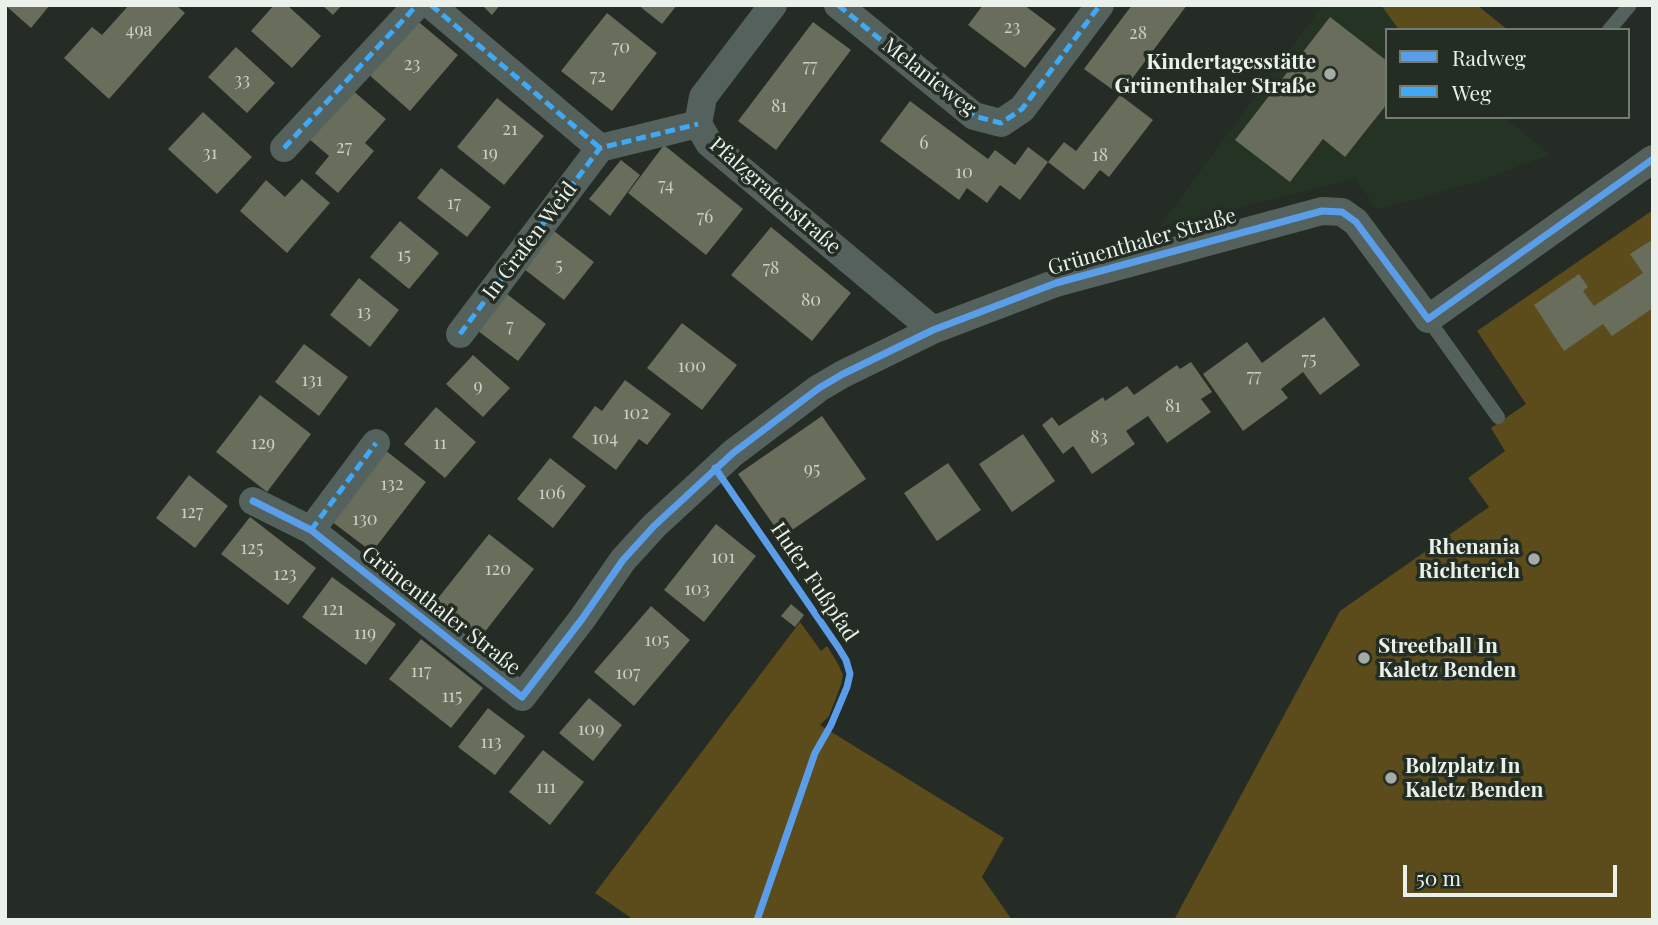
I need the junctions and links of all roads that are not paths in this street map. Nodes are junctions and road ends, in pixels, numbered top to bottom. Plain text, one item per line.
1 (418, 5) edge
2 (431, 5) edge
3 (772, 5) edge
4 (838, 5) edge
5 (1100, 5) edge
6 (1630, 5) edge
7 (1611, 28) edge
8 (698, 124) junction
9 (284, 148) dead end
10 (600, 148) junction
11 (1653, 159) edge
12 (1428, 319) junction
13 (933, 330) junction
14 (460, 334) dead end
15 (1498, 417) dead end
16 (376, 443) dead end
17 (253, 501) dead end
18 (310, 530) junction

1 - 9 street
2 - 10 street
3 - 8 street, Pfalzgrafenstraße
4 - 5 street, Melanieweg
6 - 7 lane
8 - 10 street
8 - 13 street, Pfalzgrafenstraße
10 - 14 street, In Grafen Weid
11 - 12 street
12 - 13 street, Grünenthaler Straße
12 - 15 lane
13 - 18 street, Grünenthaler Straße
16 - 18 street
17 - 18 street, Grünenthaler Straße

